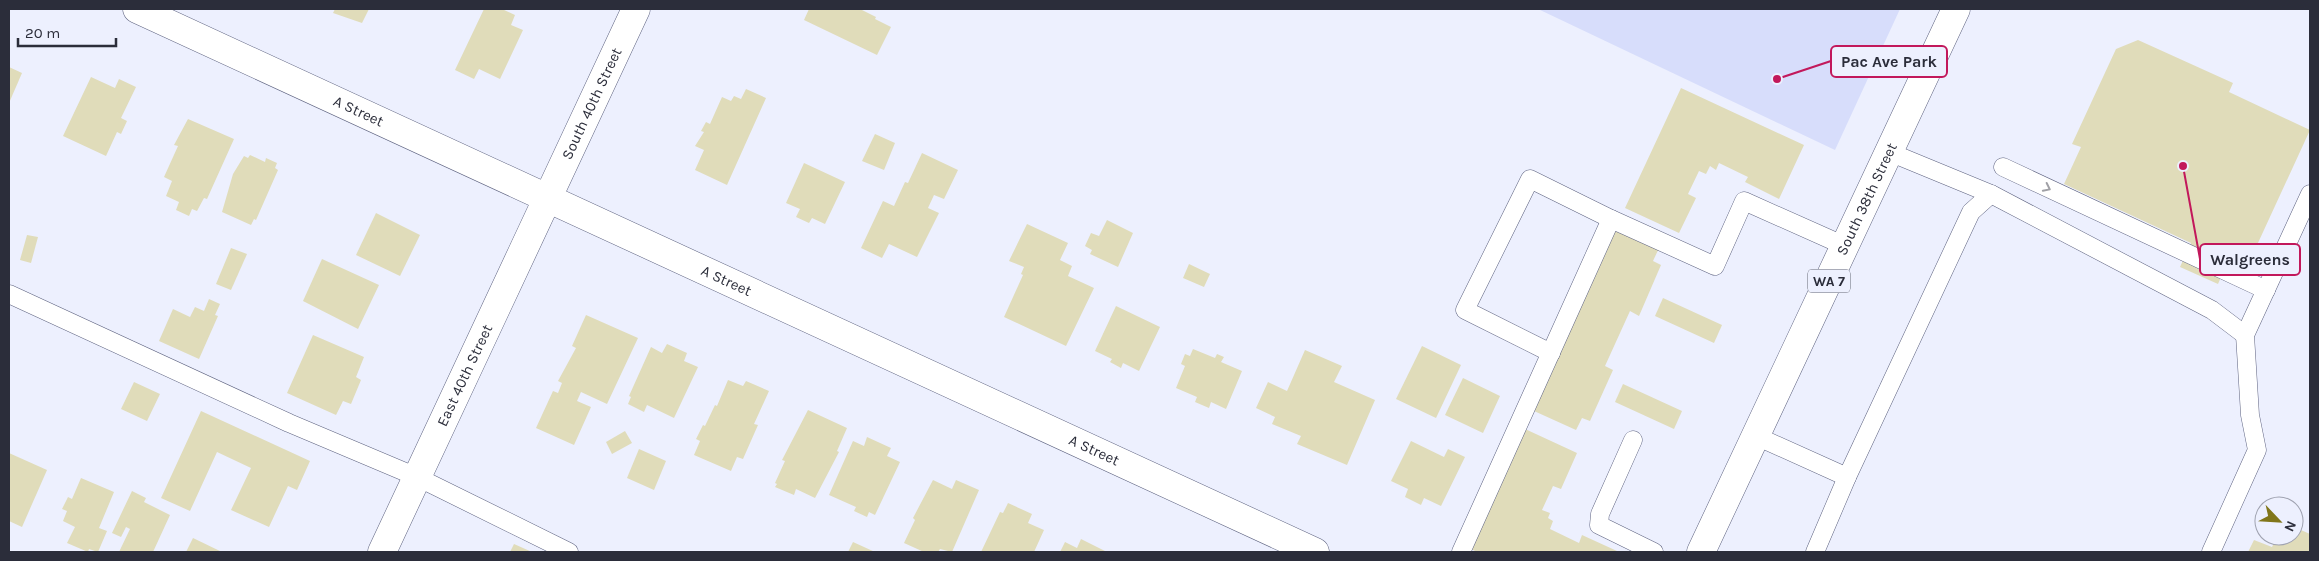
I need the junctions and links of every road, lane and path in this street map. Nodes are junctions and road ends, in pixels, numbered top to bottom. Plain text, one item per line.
1 (137, 9) edge
2 (636, 9) edge
3 (1956, 9) edge
4 (1889, 152) junction
5 (2003, 167) dead end
6 (1991, 194) junction
7 (2310, 194) edge
8 (548, 199) junction
9 (1611, 219) junction
10 (1845, 246) junction
11 (2266, 290) junction
12 (9, 294) edge
13 (2245, 335) junction
14 (1551, 352) junction
15 (1756, 436) junction
16 (1633, 440) dead end
17 (417, 477) junction
18 (1847, 477) junction
19 (382, 552) edge
20 (570, 552) edge
21 (1315, 552) edge
22 (1461, 552) edge
23 (1654, 552) edge
24 (1701, 552) edge
25 (1816, 552) edge
26 (2210, 552) edge

1 - 8 street, A Street
2 - 8 street, South 40th Street
3 - 4 street, South 38th Street / WA 7
4 - 6 lane
4 - 10 street, South 38th Street / WA 7
5 -> 11 lane
6 - 13 lane
6 - 18 lane
7 - 11 lane
8 - 17 street, East 40th Street
8 - 21 street, A Street
9 - 10 lane
9 - 14 lane
9 - 14 lane
10 - 15 street, South 38th Street / WA 7
11 - 13 lane
12 - 17 lane
13 - 26 lane
14 - 22 lane
15 - 18 lane
15 - 24 street, South 38th Street / WA 7
16 - 23 lane
17 - 19 street, East 40th Street
17 - 20 lane
18 - 25 lane

